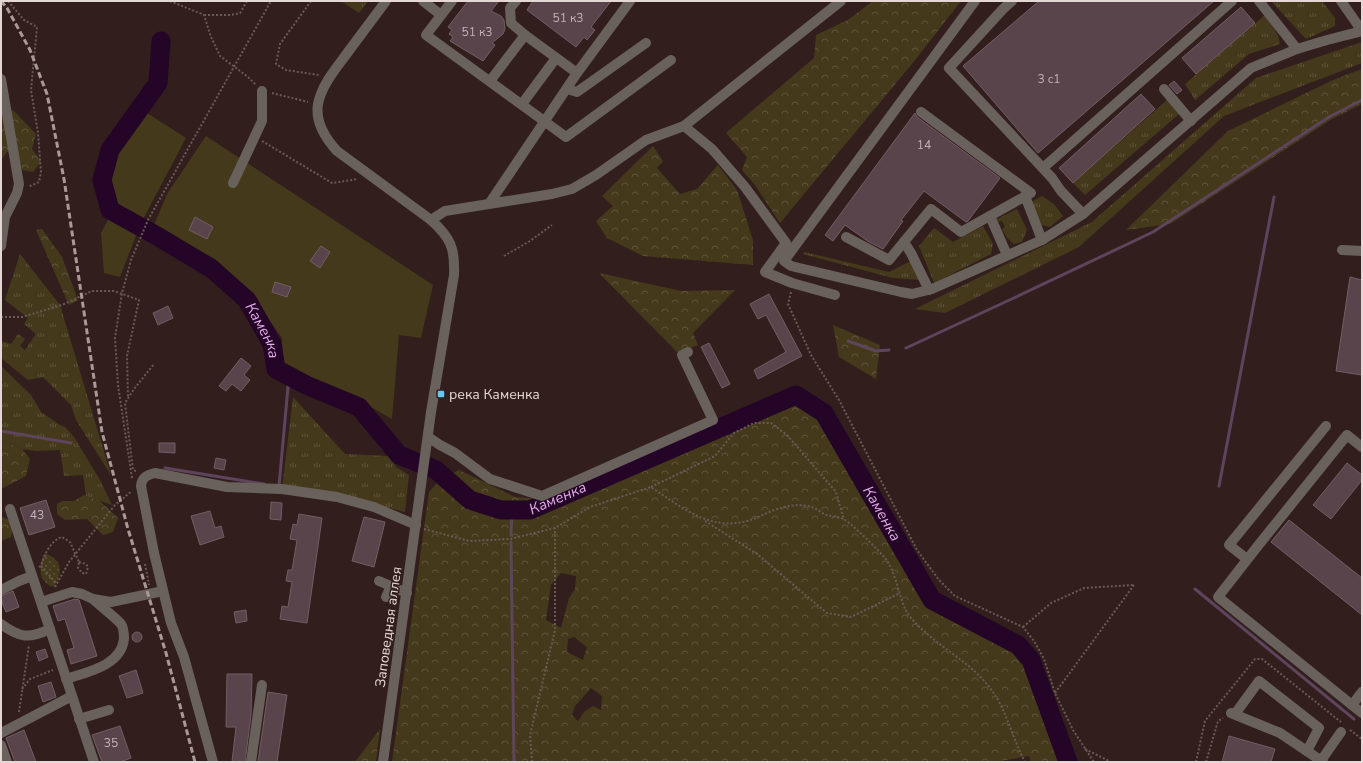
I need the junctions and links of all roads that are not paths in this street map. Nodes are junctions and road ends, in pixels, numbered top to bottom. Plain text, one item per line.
1 (386, 1) edge
2 (423, 1) edge
3 (452, 1) edge
4 (516, 1) edge
5 (630, 1) edge
6 (841, 1) edge
7 (975, 1) edge
8 (1012, 1) edge
9 (1232, 1) edge
10 (1259, 1) edge
11 (1341, 1) edge
12 (441, 15) junction
13 (1362, 31) edge
14 (525, 35) junction
15 (646, 43) dead end
16 (1297, 49) junction
17 (556, 58) junction
18 (671, 60) dead end
19 (577, 73) junction
20 (1, 80) edge
21 (490, 82) junction
22 (1164, 88) dead end
23 (567, 89) junction
24 (262, 91) road end
25 (522, 104) junction
26 (921, 112) dead end
27 (1191, 121) junction
28 (545, 122) junction
29 (684, 126) junction
30 (1042, 168) junction
31 (233, 183) dead end
32 (1025, 196) junction
33 (489, 204) junction
34 (1083, 214) junction
35 (990, 216) junction
36 (431, 220) junction
37 (846, 237) dead end
38 (1042, 240) junction
39 (904, 242) junction
40 (1, 246) edge
41 (1342, 250) dead end
42 (1362, 251) edge
43 (1007, 255) junction
44 (929, 290) junction
45 (835, 295) dead end
46 (688, 352) dead end
47 (1326, 426) dead end
48 (428, 437) junction
49 (1362, 447) edge
50 (10, 509) dead end
51 (416, 525) junction
52 (1247, 559) junction
53 (32, 574) junction
54 (379, 581) dead end
55 (391, 586) junction
56 (1, 590) edge
57 (163, 591) junction
58 (407, 593) junction
59 (386, 597) dead end
60 (93, 599) junction
61 (41, 602) junction
62 (1, 624) edge
63 (50, 629) junction
64 (66, 679) junction
65 (262, 685) dead end
66 (1362, 692) edge
67 (72, 696) junction
68 (1352, 705) junction
69 (109, 710) dead end
70 (1362, 713) edge
71 (79, 718) junction
72 (1345, 729) road end
73 (1, 733) edge
74 (1, 745) edge
75 (1307, 751) junction
76 (7, 762) edge
77 (94, 762) edge
78 (213, 762) edge
79 (251, 762) edge
80 (383, 762) edge
81 (1321, 762) edge

1 - 36 street
2 - 12 street
3 - 12 street
4 - 14 street
5 - 19 street
6 - 29 street
7 - 44 street
8 - 30 street
9 - 30 street
10 - 16 street
11 - 13 street
12 - 21 street
13 - 16 street
14 - 17 street
14 - 21 street
15 - 23 street
16 - 27 street
17 - 19 street
17 - 25 street
18 - 28 street
19 - 23 street
20 - 40 street
21 - 25 street
22 - 27 street
23 - 28 street
24 - 31 street
25 - 28 street
26 - 32 street
27 - 34 street
28 - 33 street
29 - 33 street
29 - 45 street
30 - 34 street
32 - 35 street
32 - 38 street
33 - 36 street
34 - 38 street
35 - 39 street
35 - 43 street
36 - 48 street
37 - 39 street
38 - 43 street
39 - 44 street
41 - 42 street
43 - 44 street
46 - 48 street
47 - 52 street
48 - 51 street, Заповедная аллея
49 - 52 street
50 - 53 street
51 - 57 street
51 - 58 street, Заповедная аллея
52 - 68 street
53 - 56 street
53 - 61 street
54 - 55 street
55 - 58 street
55 - 59 street
57 - 60 street
57 - 78 street
58 - 80 street, Заповедная аллея
60 - 61 street
60 - 64 street
61 - 63 street
62 - 63 street
63 - 64 street
64 - 67 street
65 - 79 street
66 - 68 street
67 - 71 street
67 - 73 street
68 - 70 street
69 - 71 street
71 - 77 street
72 - 81 street
74 - 76 street
75 - 75 street
75 - 81 street

